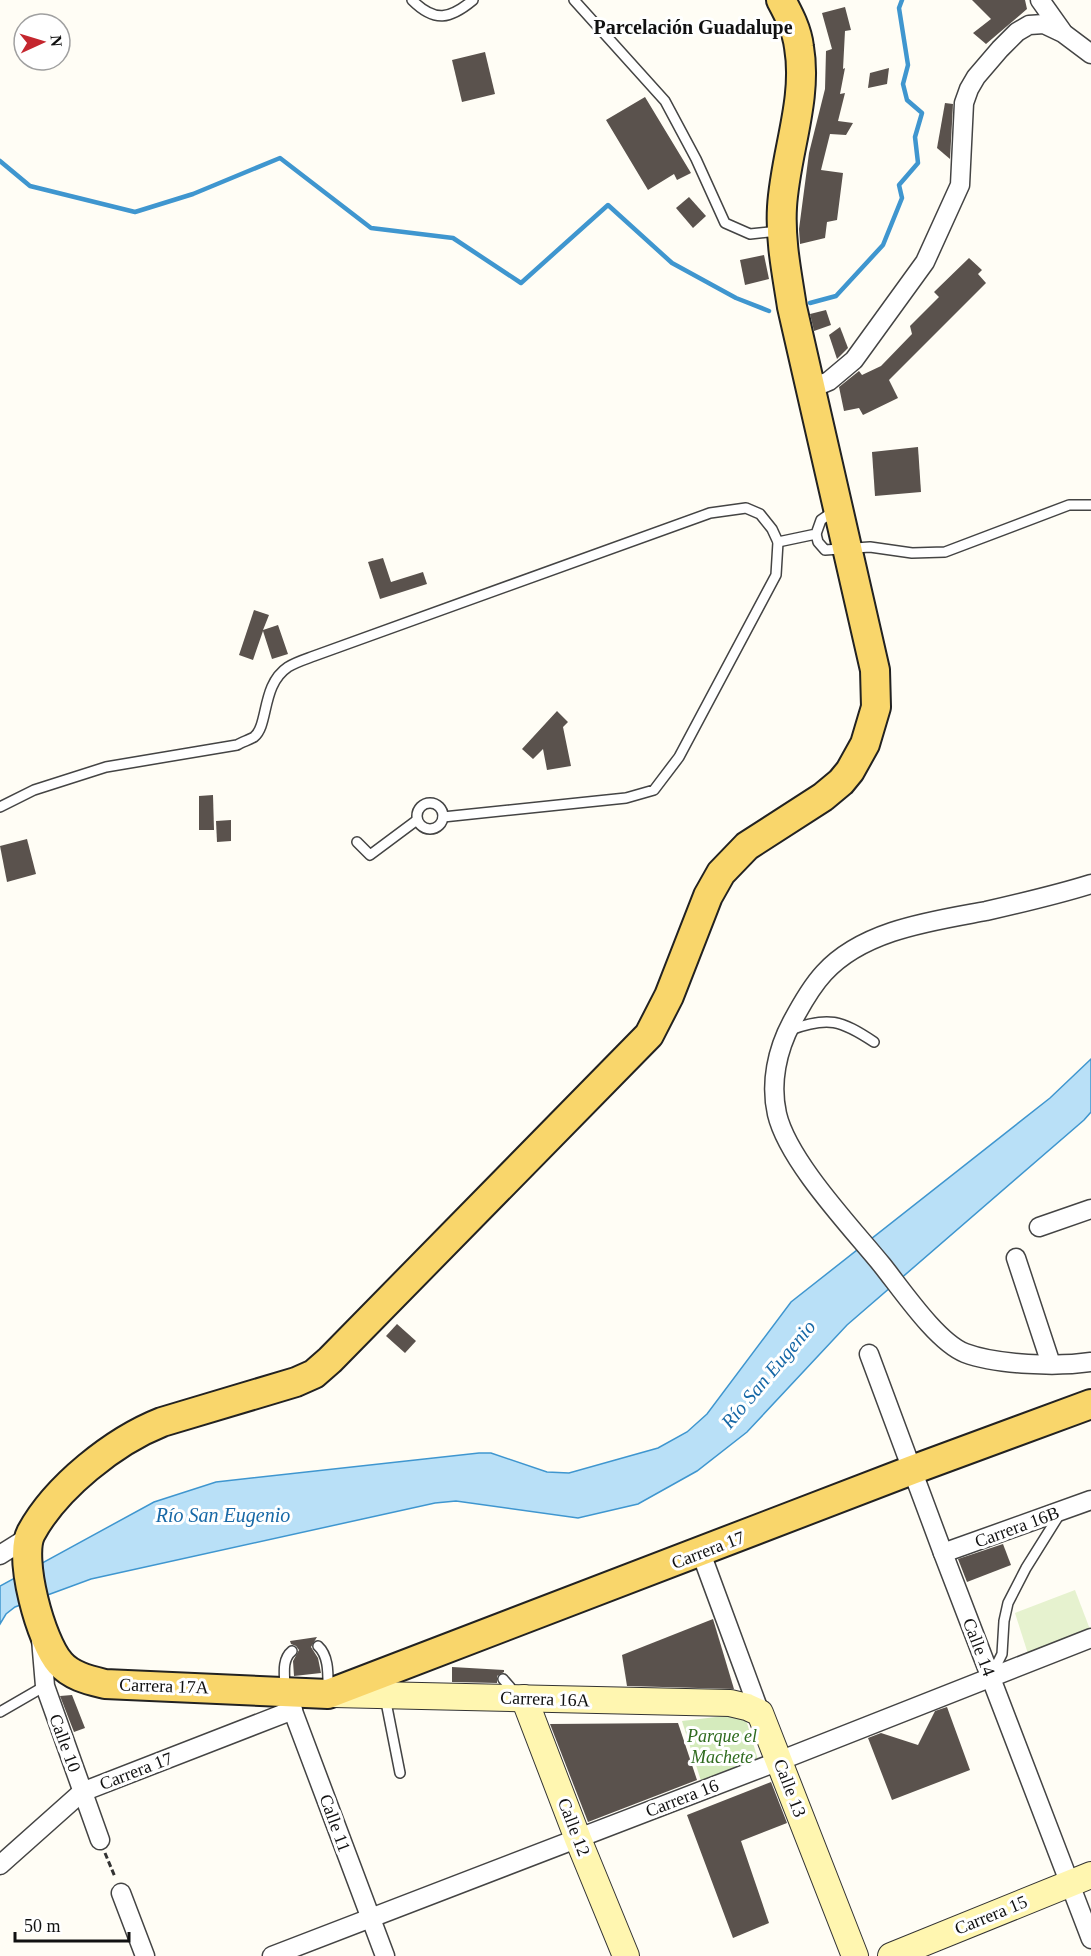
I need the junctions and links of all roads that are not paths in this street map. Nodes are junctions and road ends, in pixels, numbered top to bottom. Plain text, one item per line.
1 (412, 0) edge
2 (473, 0) edge
3 (574, 0) edge
4 (781, 0) edge
5 (1040, 0) edge
6 (1063, 33) junction
7 (1091, 54) edge
8 (782, 231) junction
9 (810, 389) junction
10 (1091, 505) edge
11 (838, 509) junction
12 (816, 534) junction
13 (778, 542) junction
14 (848, 549) junction
15 (0, 807) edge
16 (442, 817) junction
17 (417, 820) junction
18 (357, 842) dead end
19 (1091, 884) edge
20 (787, 1030) junction
21 (873, 1042) dead end
22 (1091, 1210) edge
23 (1040, 1227) dead end
24 (1016, 1258) dead end
25 (869, 1354) dead end
26 (1091, 1362) edge
27 (1051, 1364) junction
28 (1090, 1404) edge
29 (912, 1470) junction
30 (1091, 1500) edge
31 (1062, 1510) junction
32 (19, 1550) edge
33 (701, 1553) junction
34 (943, 1553) junction
35 (39, 1621) junction
36 (1091, 1638) edge
37 (318, 1646) dead end
38 (292, 1652) dead end
39 (990, 1678) junction
40 (45, 1686) junction
41 (513, 1692) junction
42 (328, 1694) junction
43 (385, 1695) junction
44 (289, 1700) junction
45 (0, 1712) edge
46 (760, 1713) junction
47 (779, 1761) junction
48 (400, 1773) dead end
49 (82, 1792) junction
50 (578, 1839) junction
51 (100, 1840) road end
52 (0, 1865) edge
53 (1080, 1879) edge
54 (121, 1893) road end
55 (371, 1919) junction
56 (1091, 1939) edge
57 (145, 1956) edge
58 (272, 1956) edge
59 (385, 1956) edge
60 (626, 1956) edge
61 (855, 1956) edge
62 (891, 1956) edge

1 - 2 lane
3 - 8 lane
4 - 8 main road
5 - 6 street
6 - 7 street
6 - 9 street
8 - 9 main road
9 - 11 main road
10 - 14 lane
11 - 12 lane
11 - 14 main road
12 - 13 lane
12 - 14 lane
13 - 15 lane
13 - 16 lane
14 - 32 main road
16 - 17 lane
16 - 17 lane
17 - 18 lane
19 - 20 street
20 - 21 lane
20 - 27 street
22 - 23 street
24 - 27 street
25 - 29 street, Calle 14
26 - 27 street
28 - 29 main road, Carrera 17
29 - 33 main road, Carrera 17
29 - 34 street, Calle 14
30 - 31 street, Carrera 16B
31 - 34 street, Carrera 16B
31 - 39 lane
32 - 35 main road, Carrera 17A
33 - 42 main road, Carrera 17
33 - 46 street, Calle 13
34 - 39 street, Calle 14
35 - 40 street, Calle 10
35 - 44 main road, Carrera 17A
36 - 39 street, Carrera 16
37 - 42 lane
38 - 44 lane
39 - 47 street, Carrera 16
39 - 53 street, Calle 14
40 - 45 lane
40 - 49 street, Calle 10
41 - 43 main road, Carrera 16A
41 - 46 main road, Carrera 16A
41 - 50 main road, Calle 12
42 - 43 main road, Carrera 16A
42 - 44 main road, Carrera 17A
43 - 48 lane
44 - 49 street, Carrera 17
44 - 55 street, Calle 11
46 - 47 main road, Calle 13
47 - 50 street, Carrera 16
47 - 61 main road, Calle 13
49 - 51 street, Calle 10
49 - 52 street, Carrera 17
50 - 55 street, Carrera 16
50 - 60 main road, Calle 12
53 - 56 street, Calle 14
53 - 62 main road, Carrera 15
54 - 57 street
55 - 58 street, Carrera 16
55 - 59 street, Calle 11

